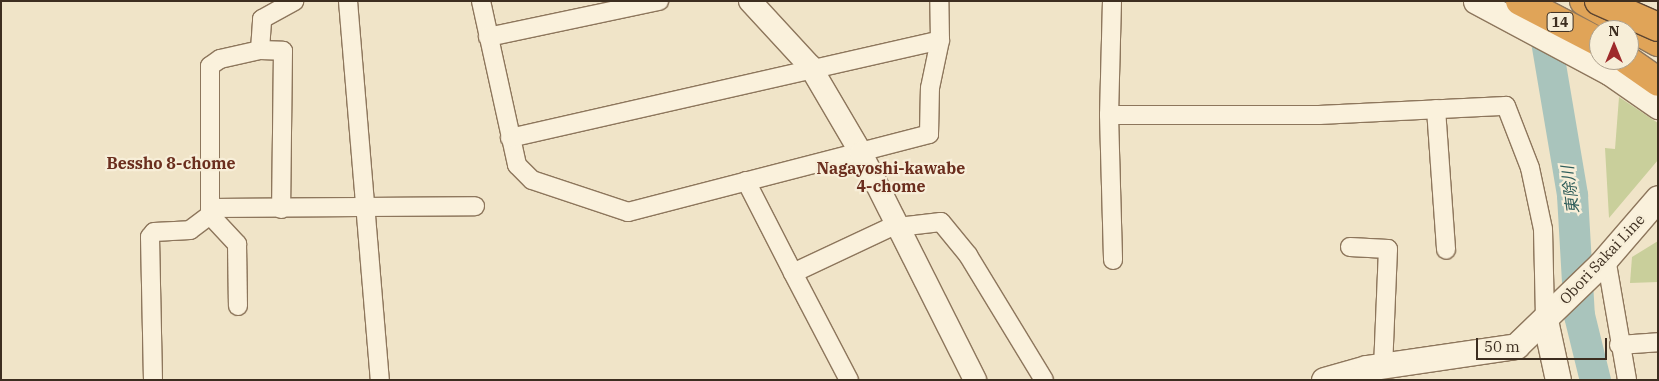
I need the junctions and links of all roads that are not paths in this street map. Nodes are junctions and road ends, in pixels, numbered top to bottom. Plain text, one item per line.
1 (294, 1) edge
2 (348, 1) edge
3 (481, 1) edge
4 (659, 1) edge
5 (750, 1) edge
6 (939, 1) edge
7 (1112, 1) edge
8 (1520, 1) edge
9 (1584, 1) edge
10 (1599, 1) edge
11 (1612, 1) edge
12 (1482, 4) edge
13 (1658, 29) edge
14 (488, 37) junction
15 (940, 40) junction
16 (1658, 42) edge
17 (1589, 49) edge
18 (260, 50) junction
19 (1589, 50) edge
20 (1639, 65) edge
21 (810, 66) junction
22 (1639, 67) edge
23 (1615, 70) edge
24 (1658, 75) edge
25 (1658, 82) edge
26 (1658, 106) edge
27 (1436, 109) junction
28 (1109, 115) junction
29 (510, 138) junction
30 (861, 153) junction
31 (746, 181) junction
32 (1658, 198) edge
33 (476, 206) dead end
34 (362, 207) junction
35 (281, 208) junction
36 (210, 211) junction
37 (898, 225) junction
38 (1350, 248) dead end
39 (1446, 250) dead end
40 (1113, 260) dead end
41 (1604, 261) junction
42 (793, 272) junction
43 (238, 306) dead end
44 (1549, 316) junction
45 (1658, 342) edge
46 (1619, 345) junction
47 (1383, 366) junction
48 (1331, 379) edge
49 (153, 380) edge
50 (380, 380) edge
51 (848, 380) edge
52 (975, 380) edge
53 (1044, 380) edge
54 (1558, 380) edge
55 (1627, 380) edge

1 - 18 street
2 - 34 street
3 - 14 street
4 - 14 street
5 - 21 street
6 - 15 street
7 - 28 street
8 - 17 highway, 14
9 - 16 highway, 14
10 - 13 highway, bridge
11 - 13 main road
12 - 19 main road
14 - 29 street
15 - 21 street
15 - 30 street
18 - 35 street
18 - 36 street
20 - 24 highway
21 - 29 street
21 - 30 street
22 - 25 highway
23 - 26 main road
27 - 28 street
27 - 39 street
27 - 44 street
28 - 40 street
29 - 31 street
30 - 31 street
30 - 37 street
31 - 42 street
32 - 41 main road, Obori Sakai Line
33 - 34 street
34 - 35 street
34 - 50 street
35 - 36 street
36 - 43 street
36 - 49 street
37 - 42 street
37 - 52 street
37 - 53 street
38 - 47 street
41 - 44 main road, Obori Sakai Line
41 - 46 street
42 - 51 street
44 - 47 main road, Obori Sakai Line
44 - 54 main road
45 - 46 street
46 - 55 street
47 - 48 main road, Obori Sakai Line

